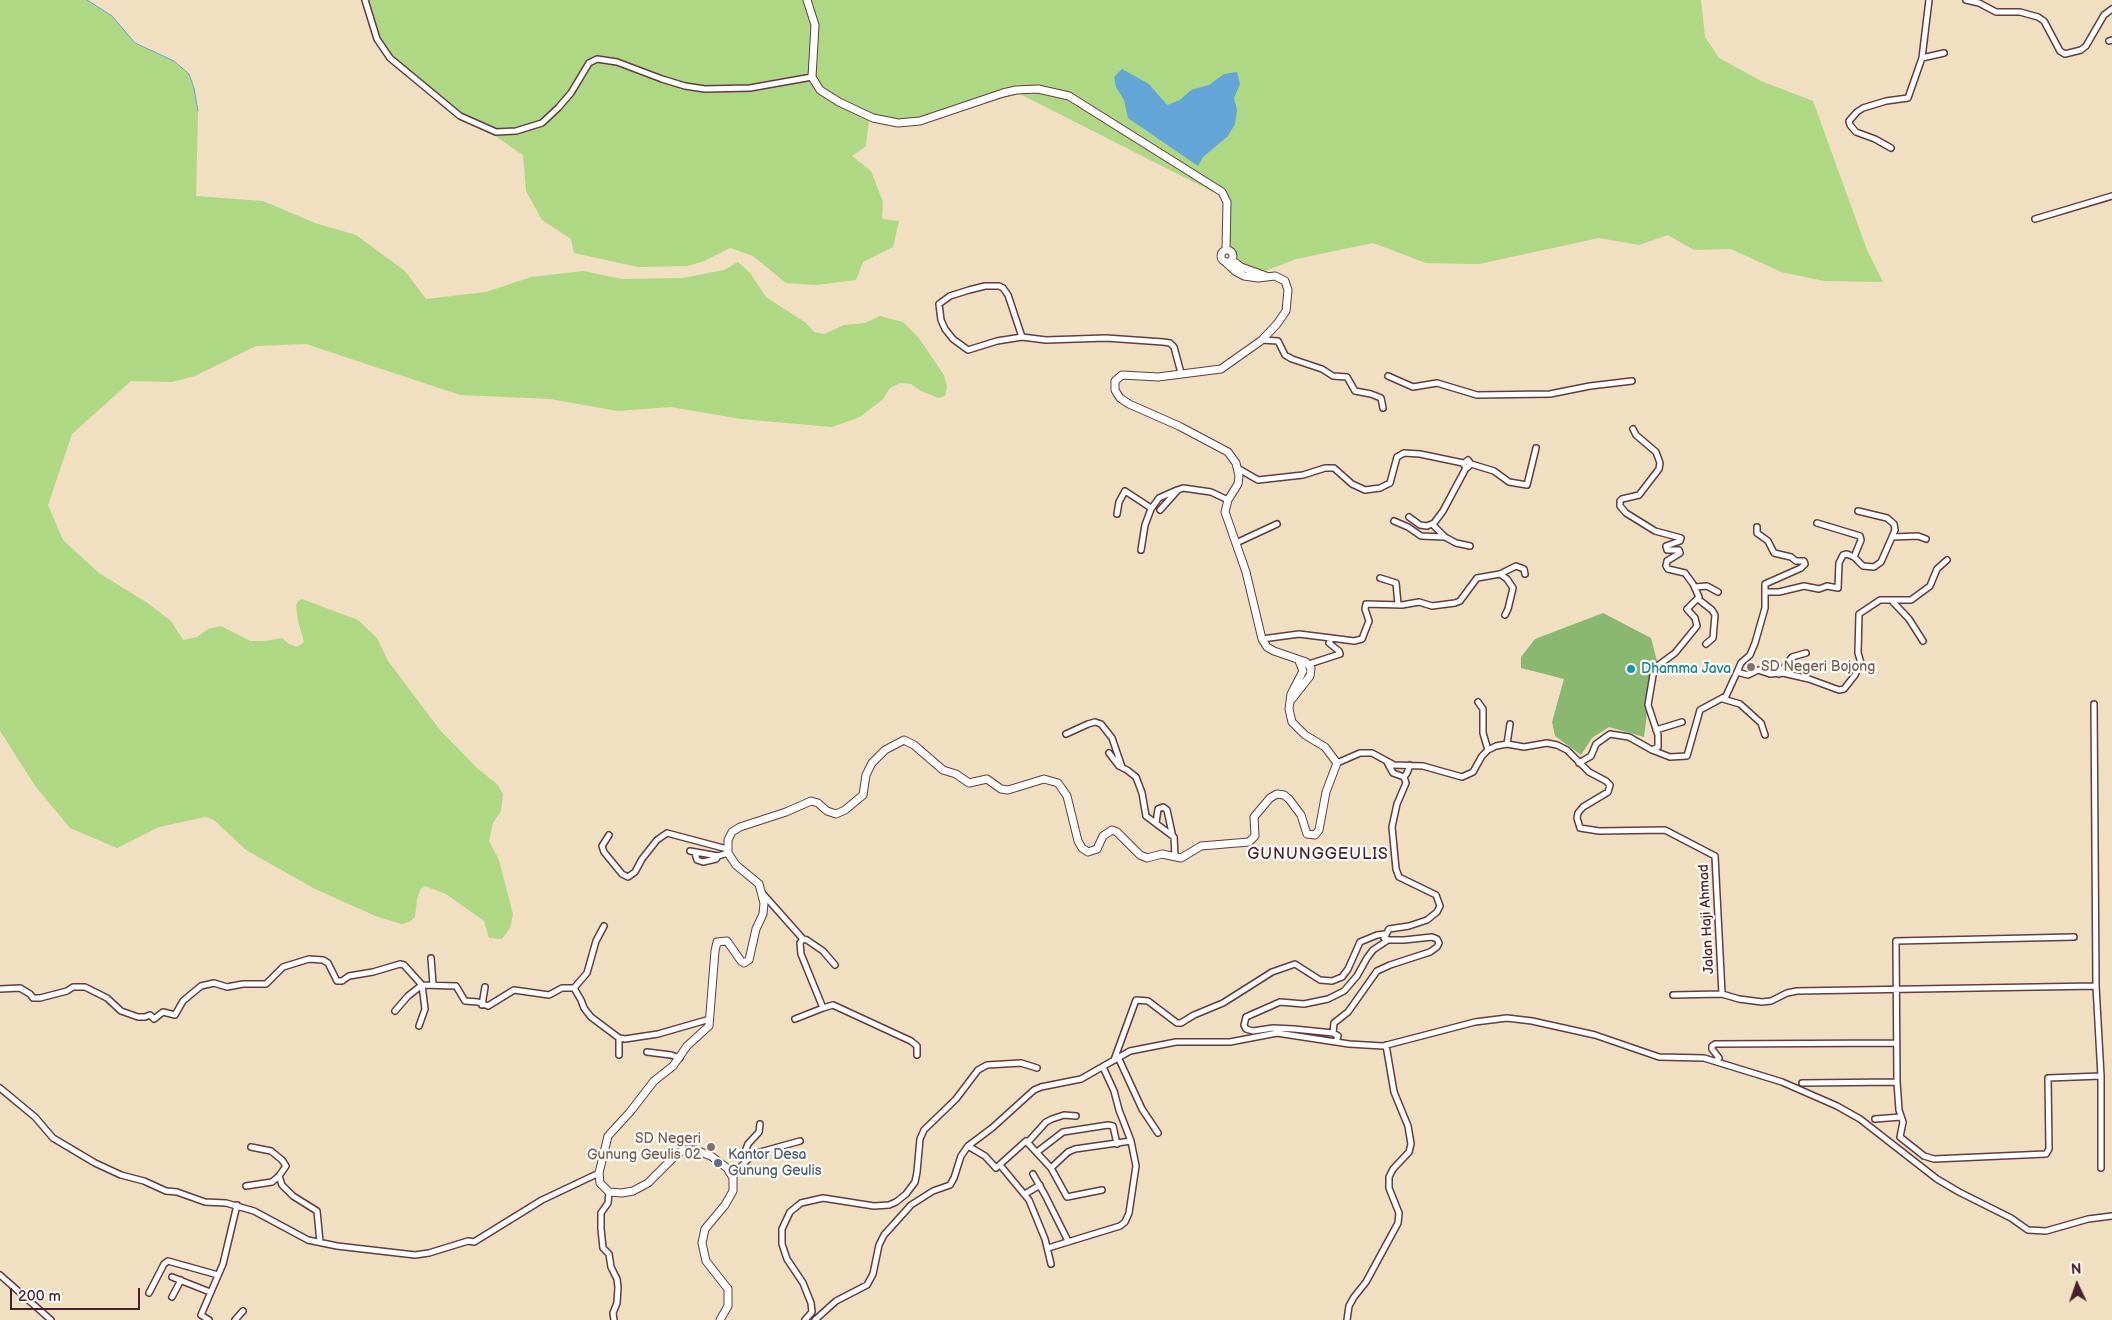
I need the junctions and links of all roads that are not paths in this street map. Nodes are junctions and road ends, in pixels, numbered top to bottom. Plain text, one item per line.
1 (365, 0) edge
2 (1929, 0) edge
3 (1966, 0) edge
4 (808, 3) edge
5 (2112, 9) edge
6 (1944, 53) dead end
7 (1922, 58) junction
8 (812, 77) junction
9 (1891, 148) dead end
10 (2112, 196) edge
11 (2035, 219) dead end
12 (1022, 337) junction
13 (1262, 340) junction
14 (1181, 373) junction
15 (1388, 376) dead end
16 (1632, 381) dead end
17 (1383, 408) dead end
18 (1633, 429) dead end
19 (1536, 448) dead end
20 (1467, 465) junction
21 (1239, 469) junction
22 (1178, 490) junction
23 (1228, 500) junction
24 (1151, 508) junction
25 (1160, 510) dead end
26 (1858, 511) dead end
27 (1117, 514) dead end
28 (1409, 517) dead end
29 (1394, 522) dead end
30 (1434, 522) junction
31 (1817, 523) dead end
32 (1277, 524) dead end
33 (1757, 527) dead end
34 (1892, 536) junction
35 (1445, 537) junction
36 (1926, 539) dead end
37 (1236, 543) junction
38 (1470, 546) dead end
39 (1141, 550) dead end
40 (1854, 558) junction
41 (1947, 560) dead end
42 (1500, 574) junction
43 (1525, 574) dead end
44 (1380, 578) dead end
45 (1695, 587) junction
46 (1718, 592) dead end
47 (1766, 592) junction
48 (1698, 600) junction
49 (1893, 602) junction
50 (1398, 604) junction
51 (1505, 615) dead end
52 (1331, 638) junction
53 (1262, 639) junction
54 (1923, 641) dead end
55 (1706, 644) dead end
56 (1806, 653) dead end
57 (1299, 661) junction
58 (1309, 664) junction
59 (1737, 672) junction
60 (1779, 674) junction
61 (1723, 699) junction
62 (1290, 701) junction
63 (1478, 702) dead end
64 (2094, 704) dead end
65 (1682, 722) dead end
66 (1510, 724) dead end
67 (1656, 730) junction
68 (1066, 734) dead end
69 (1765, 735) dead end
70 (1508, 744) junction
71 (1488, 750) junction
72 (1652, 750) junction
73 (1109, 753) dead end
74 (1387, 762) junction
75 (1337, 763) junction
76 (1580, 763) junction
77 (1410, 765) junction
78 (1122, 768) junction
79 (1404, 777) junction
80 (1156, 823) junction
81 (1172, 834) junction
82 (609, 835) dead end
83 (727, 851) junction
84 (708, 855) junction
85 (718, 856) junction
86 (1175, 856) junction
87 (703, 862) junction
88 (762, 894) junction
89 (604, 926) dead end
90 (1385, 934) junction
91 (2074, 937) dead end
92 (802, 939) junction
93 (1388, 940) junction
94 (430, 958) dead end
95 (835, 965) dead end
96 (433, 984) junction
97 (422, 985) junction
98 (2096, 986) junction
99 (485, 987) dead end
100 (574, 988) junction
101 (0, 989) edge
102 (1896, 990) junction
103 (1722, 994) junction
104 (1673, 995) dead end
105 (482, 1005) junction
106 (823, 1008) junction
107 (395, 1011) dead end
108 (710, 1019) junction
109 (795, 1019) dead end
110 (420, 1026) dead end
111 (1333, 1033) junction
112 (619, 1038) junction
113 (1336, 1042) junction
114 (1896, 1043) junction
115 (1386, 1045) junction
116 (647, 1052) dead end
117 (619, 1055) dead end
118 (917, 1055) dead end
119 (680, 1058) junction
120 (1116, 1059) junction
121 (1716, 1061) junction
122 (1103, 1067) junction
123 (1037, 1068) dead end
124 (2101, 1076) junction
125 (1897, 1082) junction
126 (1802, 1083) dead end
127 (0, 1088) edge
128 (1076, 1116) dead end
129 (1901, 1117) junction
130 (1874, 1119) dead end
131 (760, 1124) dead end
132 (1158, 1133) dead end
133 (1900, 1135) junction
134 (800, 1140) dead end
135 (1131, 1141) junction
136 (1888, 1141) junction
137 (1028, 1142) junction
138 (1117, 1144) junction
139 (968, 1146) junction
140 (251, 1147) dead end
141 (1037, 1152) junction
142 (745, 1161) junction
143 (1000, 1165) junction
144 (1050, 1168) junction
145 (2101, 1168) dead end
146 (599, 1173) junction
147 (1033, 1174) dead end
148 (278, 1176) junction
149 (732, 1176) junction
150 (1040, 1185) junction
151 (246, 1186) dead end
152 (1102, 1190) dead end
153 (609, 1192) junction
154 (1025, 1194) junction
155 (237, 1205) junction
156 (2112, 1216) edge
157 (1068, 1241) junction
158 (320, 1242) junction
159 (1048, 1248) junction
160 (1051, 1264) dead end
161 (0, 1275) edge
162 (218, 1275) junction
163 (172, 1277) dead end
164 (181, 1280) junction
165 (210, 1292) junction
166 (149, 1293) dead end
167 (172, 1297) dead end
168 (243, 1311) dead end
169 (51, 1320) edge
170 (210, 1320) edge
171 (235, 1320) edge
172 (614, 1320) edge
173 (720, 1320) edge
174 (805, 1320) edge
175 (814, 1320) edge
176 (1347, 1320) edge

1 - 8 street
2 - 7 street
3 - 5 street
4 - 8 main road
6 - 7 street
7 - 9 street
8 - 13 main road
10 - 11 street
12 - 12 street
12 - 14 street
13 - 14 main road
13 - 17 street
14 - 21 main road
15 - 16 street
18 - 45 street
19 - 20 street
20 - 21 street
20 - 30 street
21 - 23 main road
22 - 23 street
22 - 24 street
22 - 25 street
23 - 37 main road
24 - 27 street
24 - 39 street
26 - 34 street
28 - 30 street
29 - 35 street
30 - 35 street
31 - 40 street
32 - 37 street
33 - 47 street
34 - 36 street
34 - 40 street
35 - 38 street
37 - 53 main road
40 - 47 street
41 - 49 street
42 - 43 street
42 - 50 street
42 - 51 street
44 - 50 street
45 - 46 street
45 - 48 street
47 - 59 street
48 - 55 street
48 - 67 street
49 - 54 street
49 - 60 street
50 - 52 street
52 - 53 street
52 - 58 street
53 - 57 main road
56 - 60 street
57 - 58 main road
57 - 62 main road
58 - 62 main road
59 - 60 street
59 - 61 street
61 - 69 street
61 - 72 street
62 - 75 main road
63 - 71 street
64 - 98 street
65 - 67 street
66 - 70 street
67 - 72 street
68 - 78 street
70 - 71 street, Jalan Haji Ahmad
70 - 76 street, Jalan Haji Ahmad
71 - 77 street
72 - 76 street
73 - 78 street
74 - 75 street
74 - 77 street
74 - 79 street
75 - 86 main road
76 - 103 street, Jalan Haji Ahmad
77 - 79 street
78 - 80 street
79 - 90 street
80 - 81 street
80 - 81 street
81 - 86 street
82 - 83 street
83 - 85 street
83 - 86 main road
83 - 88 main road
84 - 85 street
84 - 87 street
84 - 87 street
85 - 87 street
88 - 92 street
88 - 108 main road
89 - 100 street
90 - 93 street
90 - 120 street
91 - 102 street
92 - 95 street
92 - 106 street
93 - 111 street
93 - 111 street
94 - 96 street
96 - 97 street
96 - 105 street
97 - 101 street
97 - 107 street
97 - 110 street
98 - 102 street
98 - 124 street
99 - 105 street
100 - 105 street
100 - 112 street
102 - 103 street
102 - 114 street
103 - 104 street, Jalan Haji Ahmad
106 - 109 street
106 - 118 street
108 - 112 street
108 - 119 main road
111 - 113 street
112 - 117 street
113 - 115 street
113 - 120 street
114 - 121 street
114 - 125 street
115 - 121 street
115 - 176 street
116 - 119 street
119 - 146 main road
120 - 122 street
120 - 132 street
121 - 136 street
122 - 135 street
122 - 139 street
123 - 174 street
124 - 133 street
124 - 145 street
125 - 126 street
125 - 129 street
127 - 155 street
128 - 137 street
129 - 130 street
129 - 133 street
131 - 142 street
133 - 136 street
134 - 142 street
135 - 138 street
135 - 157 street
136 - 156 street
137 - 141 street
137 - 143 street
138 - 141 street
138 - 144 street
139 - 143 street
139 - 175 street
140 - 148 street
141 - 144 street
142 - 149 street
143 - 154 street
144 - 152 street
146 - 153 main road
146 - 158 street
147 - 150 street
148 - 151 street
148 - 158 street
149 - 153 main road
149 - 173 main road
150 - 154 street
150 - 157 street
153 - 172 street
154 - 159 street
155 - 158 street
155 - 162 street
157 - 159 street
159 - 160 street
161 - 169 street
162 - 165 street
162 - 166 street
163 - 164 street
164 - 165 street
164 - 167 street
165 - 170 street
168 - 171 street

